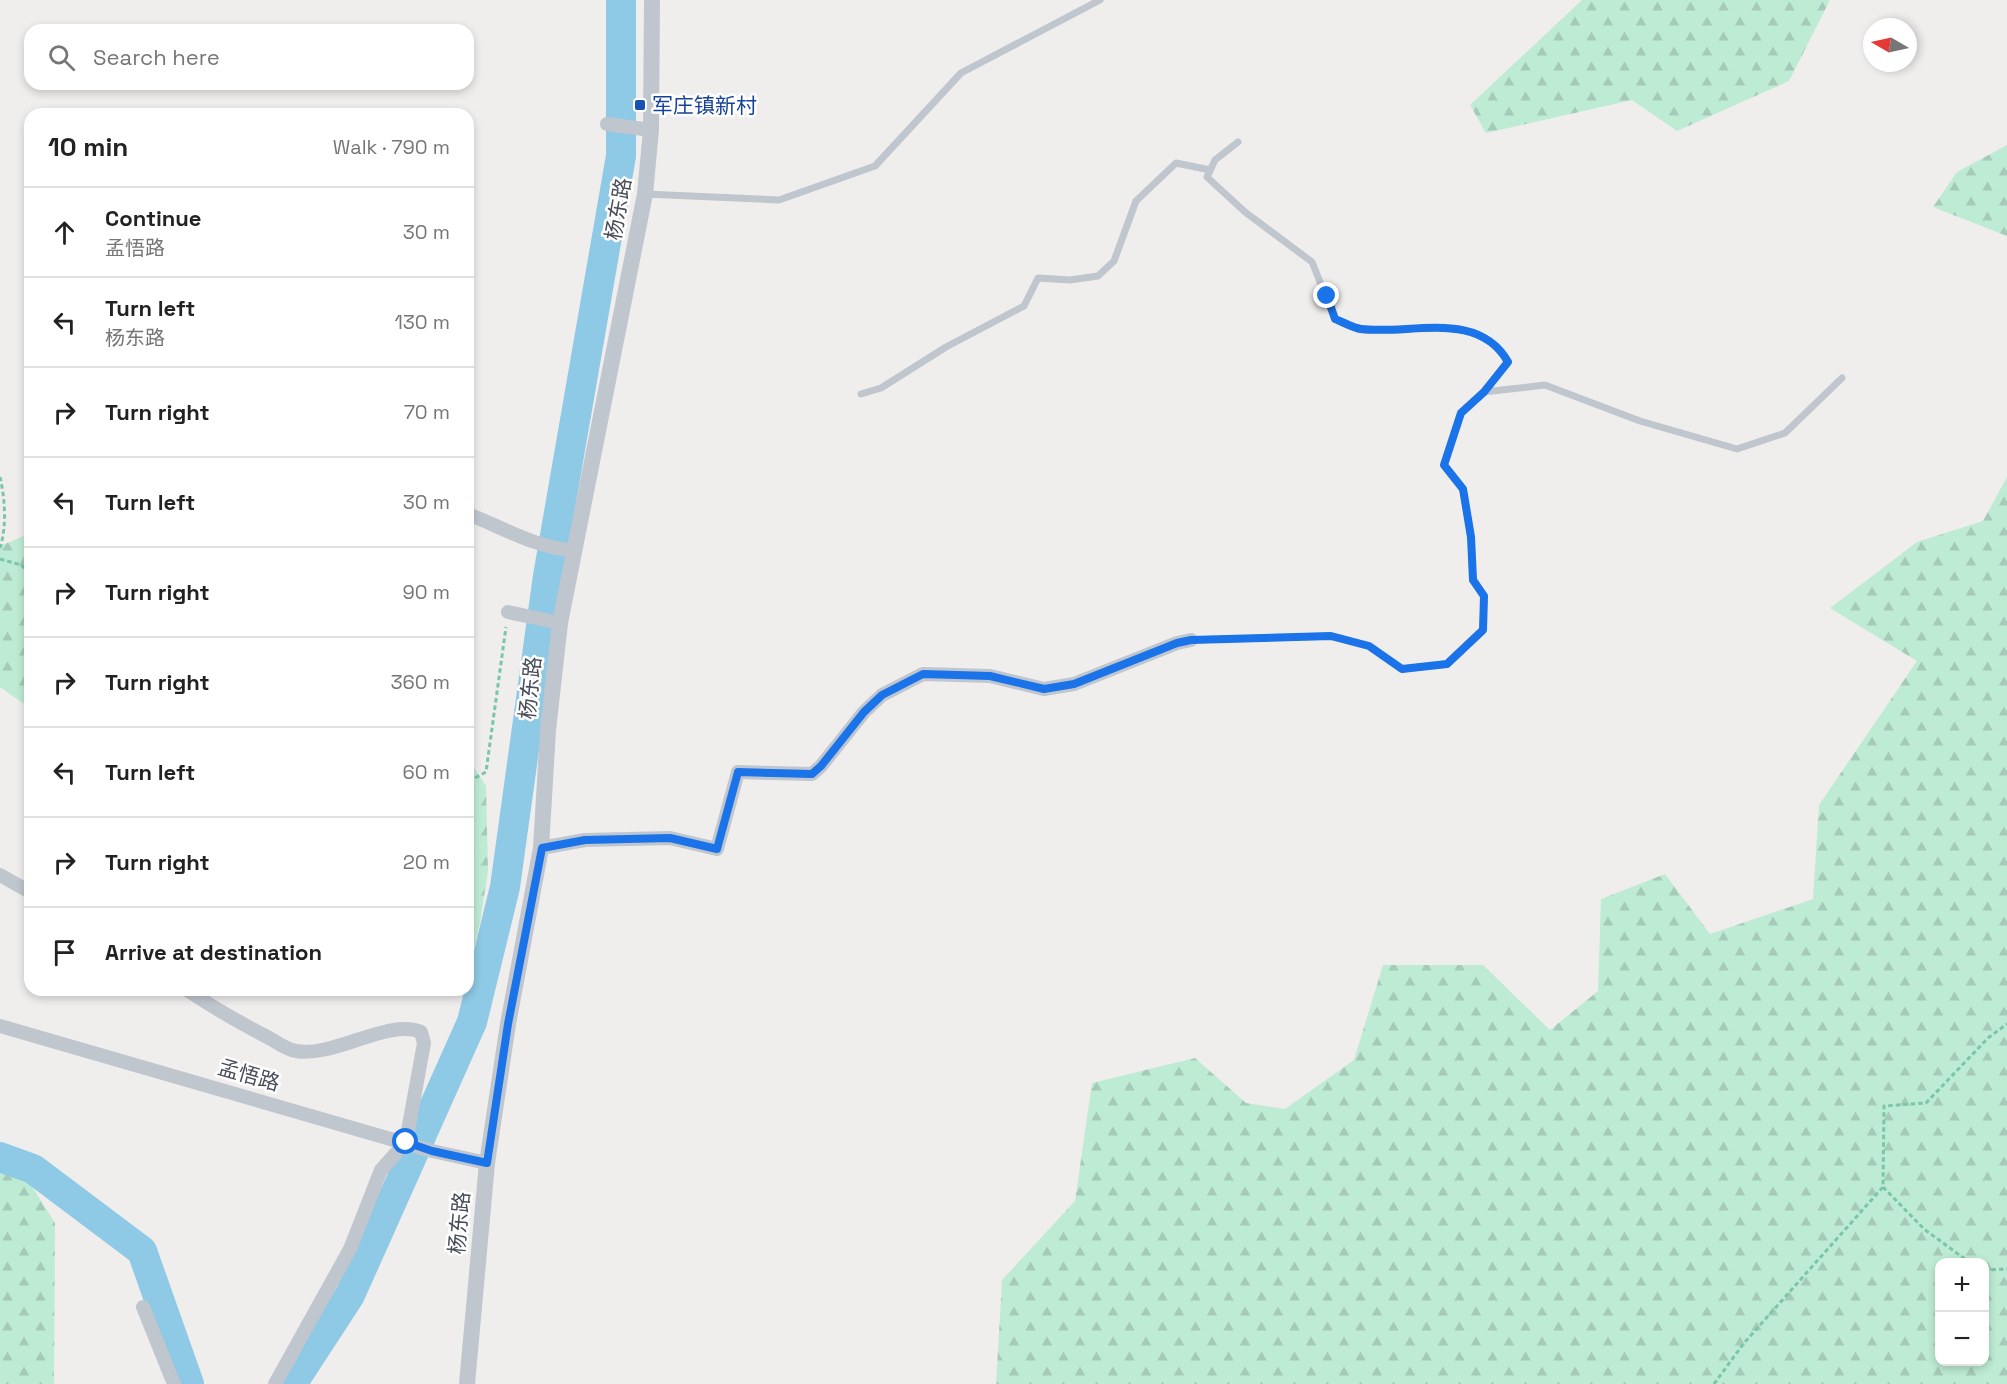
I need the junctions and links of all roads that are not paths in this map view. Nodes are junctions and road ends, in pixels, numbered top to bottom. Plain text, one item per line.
1 (652, 0) edge
2 (1100, 0) edge
3 (607, 124) dead end
4 (651, 130) junction
5 (1238, 142) dead end
6 (1210, 170) junction
7 (645, 194) junction
8 (1842, 378) dead end
9 (1484, 392) junction
10 (861, 394) dead end
11 (474, 516) edge
12 (569, 550) junction
13 (508, 612) road end
14 (560, 623) junction
15 (1191, 640) joint
16 (542, 848) junction
17 (0, 875) edge
18 (24, 888) edge
19 (196, 996) edge
20 (0, 1026) edge
21 (406, 1142) junction
22 (487, 1163) junction
23 (143, 1307) dead end
24 (174, 1384) edge
25 (275, 1384) edge
26 (467, 1384) edge

1 - 4 street, 杨东路
2 - 7 lane
3 - 4 street
4 - 7 street, 杨东路
5 - 6 lane
6 - 9 lane
6 - 10 lane
7 - 12 street, 杨东路
8 - 9 lane
9 - 15 lane
11 - 12 street
12 - 14 street, 杨东路
13 - 14 street
14 - 16 street, 杨东路
15 - 16 street
16 - 22 street, 杨东路
17 - 18 street
19 - 21 street
20 - 21 street, 孟悟路
21 - 22 street, 孟悟路
21 - 25 street
22 - 26 street, 杨东路
23 - 24 street

